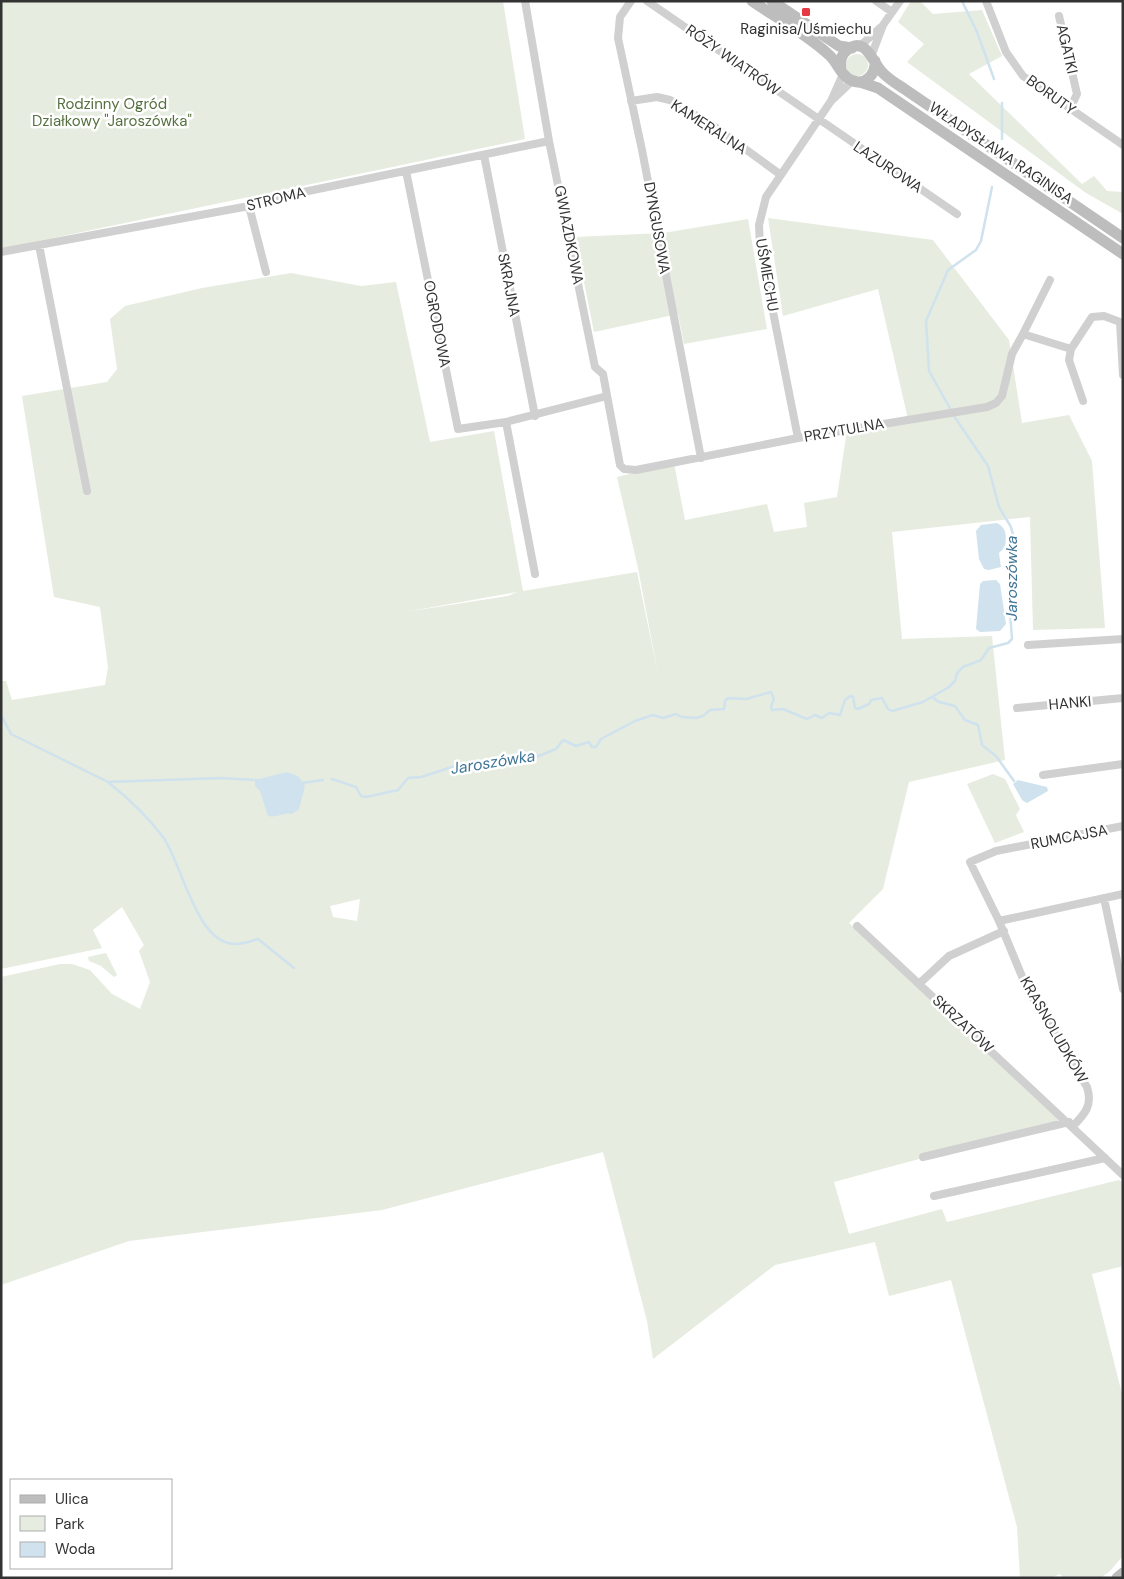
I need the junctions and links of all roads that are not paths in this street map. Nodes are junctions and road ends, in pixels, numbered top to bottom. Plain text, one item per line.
1 (525, 1) edge
2 (631, 1) edge
3 (647, 1) edge
4 (752, 1) edge
5 (772, 1) edge
6 (876, 1) edge
7 (900, 1) edge
8 (986, 1) edge
9 (892, 12) junction
10 (1059, 16) dead end
11 (884, 25) junction
12 (856, 47) junction
13 (873, 57) junction
14 (842, 72) junction
15 (856, 82) junction
16 (631, 101) junction
17 (831, 101) junction
18 (1070, 109) junction
19 (819, 120) junction
20 (549, 141) junction
21 (1123, 145) edge
22 (484, 155) junction
23 (406, 171) junction
24 (781, 175) junction
25 (249, 206) junction
26 (957, 214) dead end
27 (1123, 238) edge
28 (39, 245) junction
29 (1, 252) edge
30 (1123, 254) edge
31 (266, 272) dead end
32 (1050, 280) dead end
33 (1023, 334) junction
34 (1071, 349) junction
35 (1123, 375) edge
36 (607, 396) junction
37 (1083, 401) dead end
38 (535, 416) junction
39 (506, 422) junction
40 (798, 438) junction
41 (701, 458) junction
42 (620, 465) joint
43 (87, 491) dead end
44 (536, 574) dead end
45 (1123, 638) edge
46 (1028, 645) dead end
47 (1123, 698) edge
48 (1017, 708) dead end
49 (1123, 764) edge
50 (1043, 775) dead end
51 (1123, 826) edge
52 (970, 862) joint
53 (1123, 894) edge
54 (1104, 898) junction
55 (1000, 920) junction
56 (857, 926) dead end
57 (1004, 931) junction
58 (920, 983) junction
59 (1123, 989) edge
60 (1071, 1124) junction
61 (923, 1157) dead end
62 (1105, 1158) junction
63 (1123, 1175) edge
64 (934, 1196) dead end
65 (1123, 1573) edge
66 (1117, 1578) edge

1 - 20 street, GWIAZDKOWA
2 - 16 street, DYNGUSOWA
3 - 19 street, RÓŻY WIATRÓW
4 - 14 main road
5 - 12 main road
6 - 9 street
7 - 9 street
8 - 18 street, BORUTY
9 - 11 street
10 - 18 street, AGATKI
11 - 12 street
11 - 13 street
12 - 13 main road
12 - 14 main road
13 - 15 main road
13 - 27 main road, WŁADYSŁAWA RAGINISA
14 - 15 main road
14 - 17 street, UŚMIECHU
15 - 17 street, UŚMIECHU
15 - 30 main road, WŁADYSŁAWA RAGINISA
16 - 24 street, KAMERALNA
16 - 41 street, DYNGUSOWA
17 - 19 street, UŚMIECHU
18 - 21 street, BORUTY
19 - 24 street, UŚMIECHU
19 - 26 street, LAZUROWA
20 - 22 street, STROMA
20 - 36 street, GWIAZDKOWA
22 - 23 street, STROMA
22 - 38 street, SKRAJNA
23 - 25 street, STROMA
23 - 39 street, OGRODOWA
24 - 40 street, UŚMIECHU
25 - 28 street, STROMA
25 - 31 street
28 - 29 street, STROMA
28 - 43 street
32 - 33 street, PRZYTULNA
33 - 34 street
33 - 40 street, PRZYTULNA
34 - 35 street
34 - 37 street
36 - 38 street, OGRODOWA
36 - 42 street, GWIAZDKOWA
38 - 39 street, OGRODOWA
39 - 44 street
40 - 41 street, PRZYTULNA
41 - 42 street, PRZYTULNA
45 - 46 street
47 - 48 street, HANKI
49 - 50 street
51 - 52 street, RUMCAJSA
52 - 55 street, KRASNOLUDKÓW
53 - 54 street
54 - 55 street
54 - 59 street
55 - 57 street, KRASNOLUDKÓW
56 - 58 street, SKRZATÓW
57 - 58 street
57 - 60 street, KRASNOLUDKÓW
58 - 60 street, SKRZATÓW
60 - 61 street
60 - 62 street, SKRZATÓW
62 - 63 street, SKRZATÓW
62 - 64 street
65 - 66 main road

